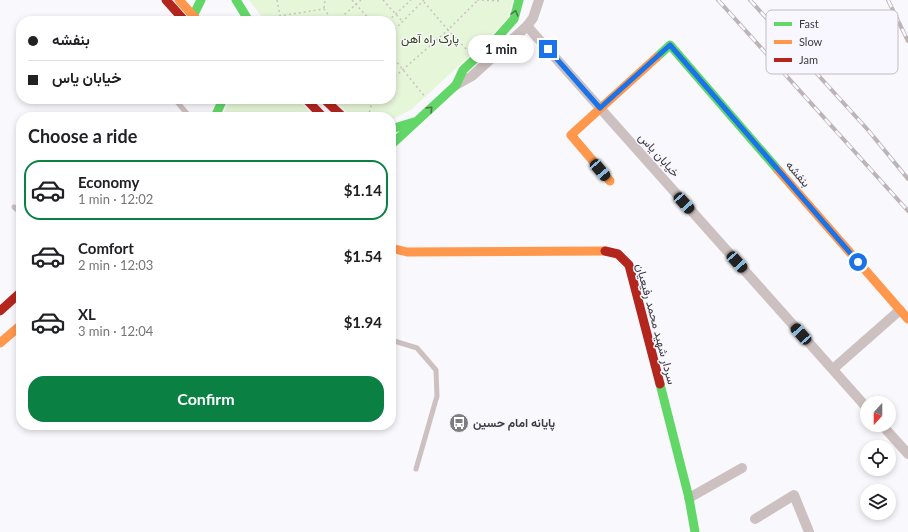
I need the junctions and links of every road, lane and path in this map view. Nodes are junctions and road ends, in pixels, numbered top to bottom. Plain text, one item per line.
1 (166, 0) edge
2 (179, 0) edge
3 (201, 0) edge
4 (236, 0) edge
5 (277, 0) edge
6 (325, 0) edge
7 (352, 0) edge
8 (361, 0) edge
9 (383, 0) edge
10 (411, 0) edge
11 (501, 0) edge
12 (518, 0) edge
13 (539, 0) edge
14 (424, 1) edge
15 (477, 1) edge
16 (356, 4) junction
17 (324, 9) junction
18 (395, 14) junction
19 (180, 16) edge
20 (194, 16) edge
21 (197, 16) edge
22 (245, 16) edge
23 (280, 16) joint
24 (329, 16) edge
25 (343, 16) edge
26 (367, 16) edge
27 (402, 22) junction
28 (527, 26) junction
29 (396, 28) edge
30 (448, 30) junction
31 (474, 59) junction
32 (396, 60) edge
33 (404, 70) junction
34 (396, 76) edge
35 (456, 85) junction
36 (179, 104) edge
37 (311, 104) edge
38 (329, 104) edge
39 (433, 107) junction
40 (600, 108) junction
41 (186, 112) edge
42 (318, 112) edge
43 (338, 112) edge
44 (419, 120) junction
45 (396, 127) edge
46 (396, 141) edge
47 (610, 182) dead end
48 (396, 249) edge
49 (396, 252) edge
50 (407, 252) junction
51 (396, 255) edge
52 (16, 297) edge
53 (900, 310) junction
54 (0, 311) edge
55 (908, 319) edge
56 (16, 329) edge
57 (396, 342) edge
58 (0, 343) edge
59 (833, 369) junction
60 (860, 400) edge
61 (888, 432) edge
62 (908, 454) edge
63 (742, 468) dead end
64 (416, 469) dead end
65 (689, 498) junction
66 (755, 519) dead end
67 (695, 532) edge
68 (809, 532) edge

1 - 19 street
2 - 20 street
3 - 21 street
4 - 22 street
5 - 23 path
6 - 17 path
7 - 16 path
8 - 16 path
9 - 18 path
10 - 18 path
11 - 15 path
31 -> 12 street
13 - 28 street
14 - 27 path
14 - 30 path
15 - 30 path
16 - 25 path
16 - 26 path
17 - 23 path
17 - 24 path
18 - 27 path
27 - 29 path
28 - 35 street
28 - 40 street, خیابان یاس
30 - 31 path
30 - 33 path
31 - 35 street
32 - 33 path
33 - 34 path
33 - 39 path
35 - 39 street
36 - 41 lane
37 - 42 street
38 - 43 street
44 -> 39 street
40 - 47 street
40 - 53 street, بنفشه
40 - 59 street, خیابان یاس
44 - 45 street
44 - 46 street
48 - 50 street, سردار شهید محمد رفیعیان
49 - 50 street
50 - 51 lane
50 - 65 street, سردار شهید محمد رفیعیان
52 - 54 street
53 - 55 street, بنفشه
53 - 59 street
56 - 58 street
57 - 64 lane
59 - 60 street, خیابان یاس
61 - 62 street
63 - 65 street
65 - 67 street, سردار شهید محمد رفیعیان
66 - 68 street

